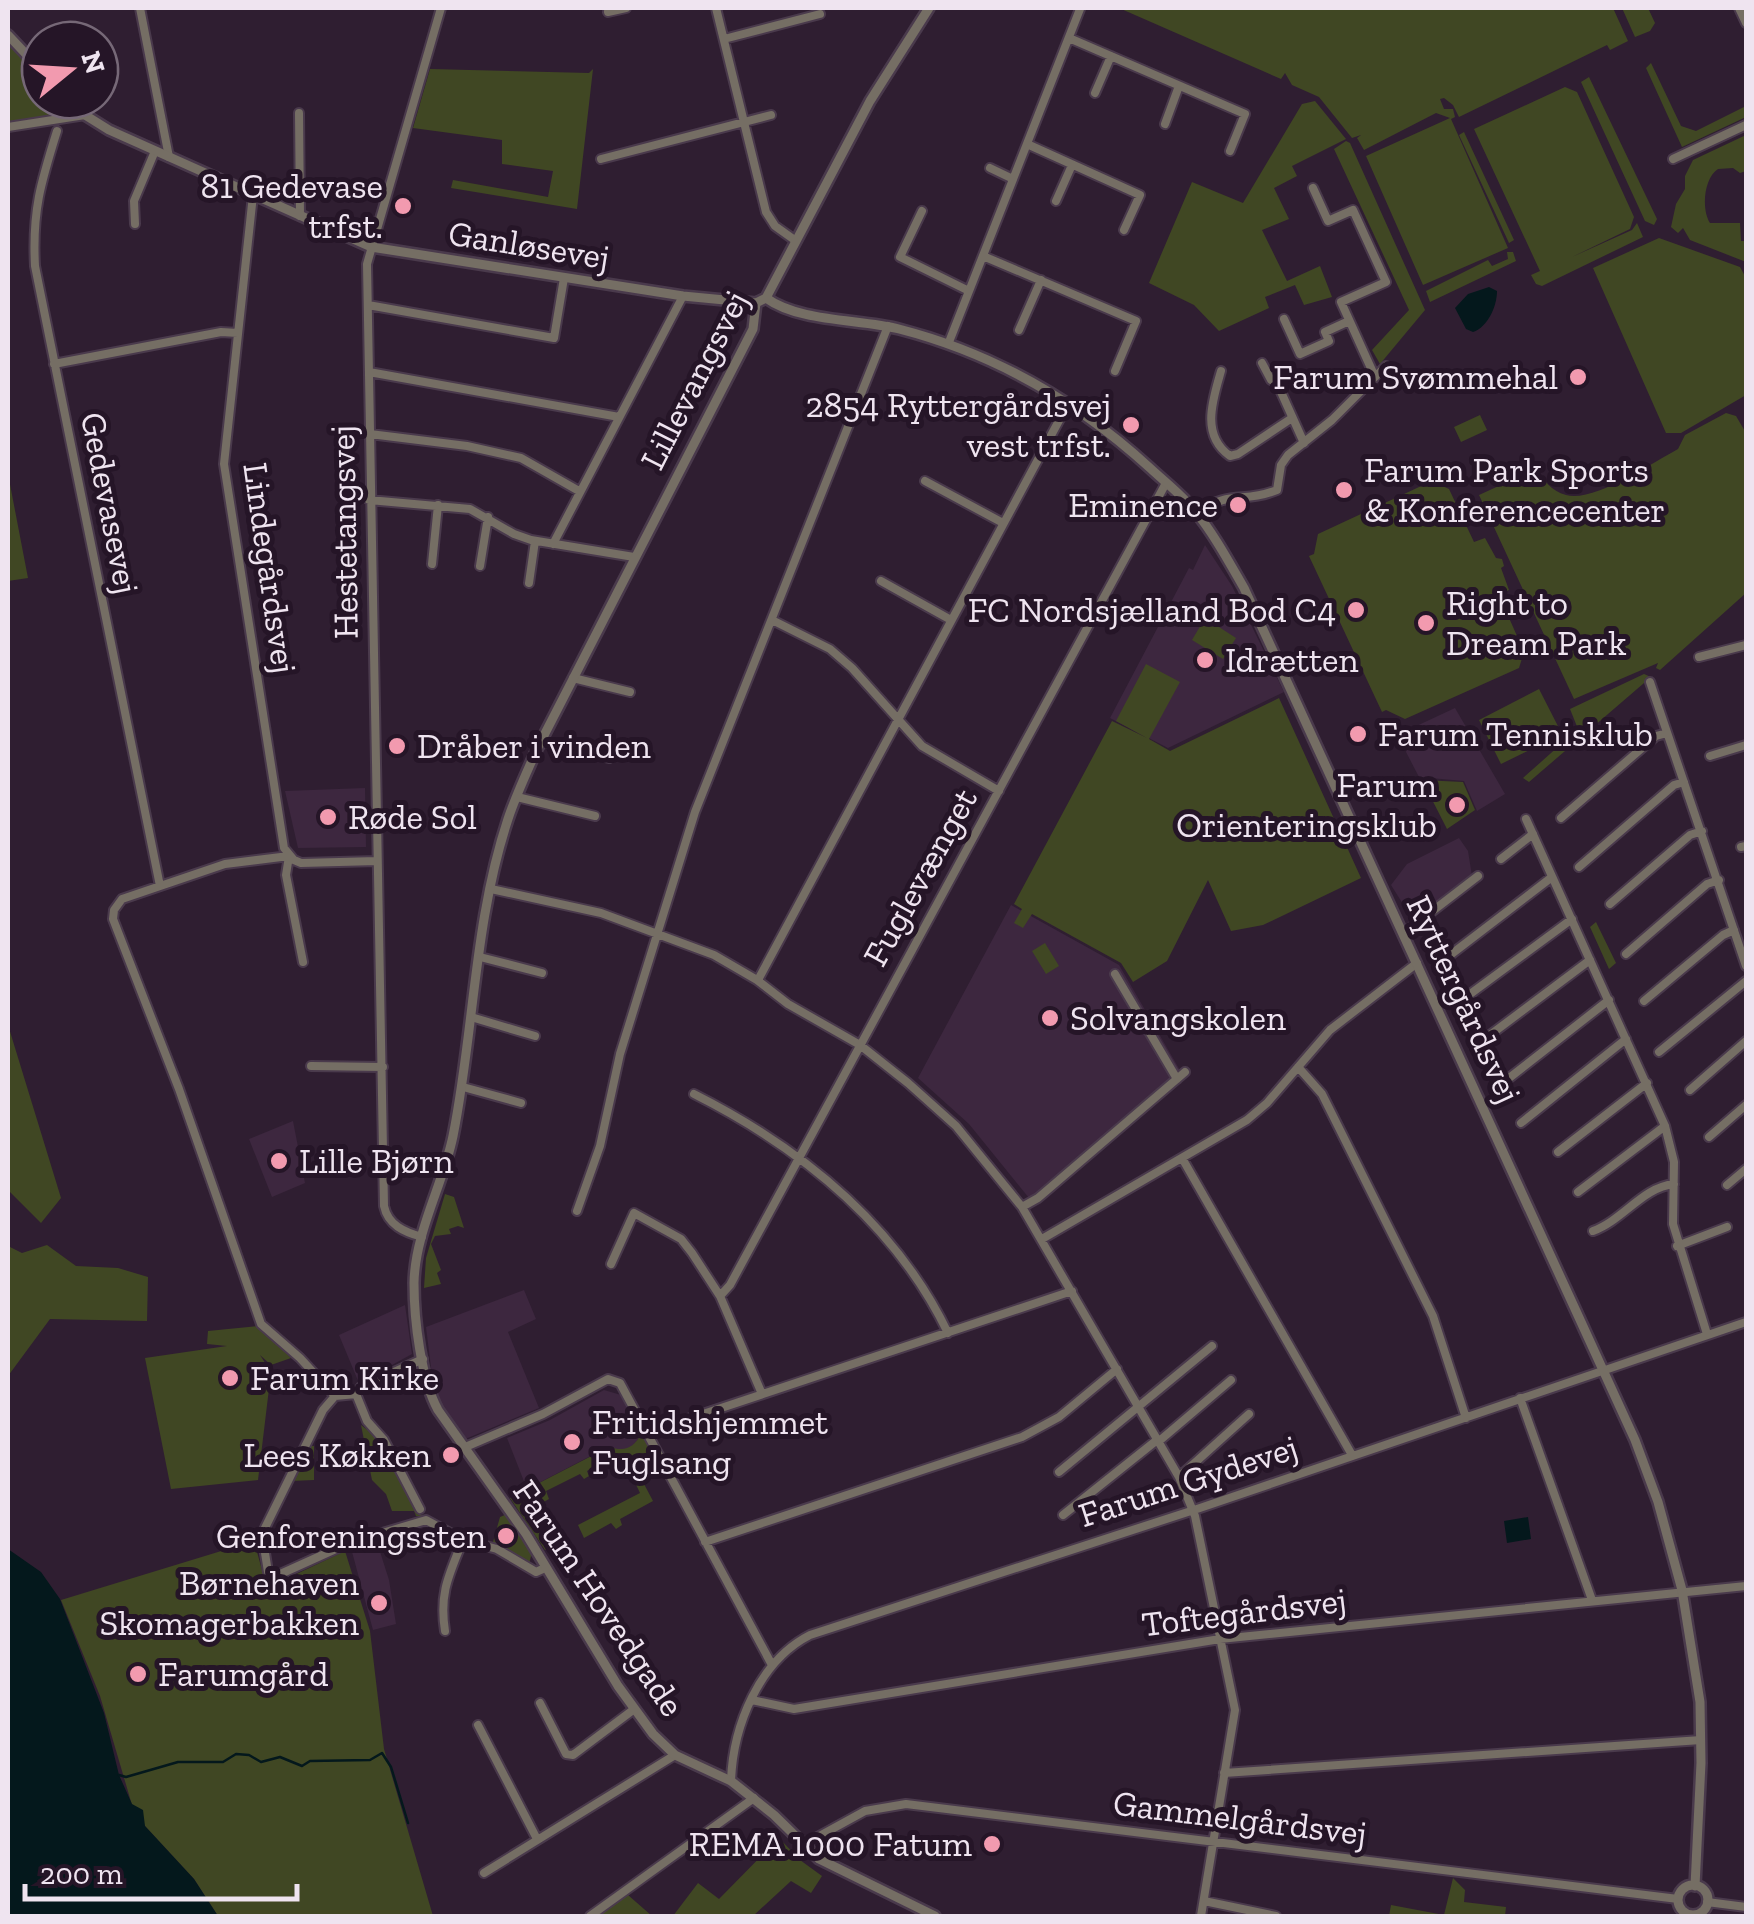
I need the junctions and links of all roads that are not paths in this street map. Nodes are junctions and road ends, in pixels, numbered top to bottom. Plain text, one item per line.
1 (140, 8) edge
2 (441, 8) edge
3 (626, 8) edge
4 (716, 8) edge
5 (929, 8) edge
6 (1739, 8) edge
7 (1080, 9) edge
8 (608, 12) dead end
9 (820, 14) dead end
10 (1746, 23) edge
11 (1068, 38) junction
12 (724, 39) junction
13 (1110, 56) junction
14 (1179, 86) junction
15 (1095, 93) dead end
16 (299, 113) dead end
17 (771, 115) dead end
18 (57, 120) edge
19 (93, 120) edge
20 (745, 122) junction
21 (1165, 124) dead end
22 (1746, 125) edge
23 (8, 127) edge
24 (57, 130) dead end
25 (1027, 144) junction
26 (1230, 150) dead end
27 (155, 151) junction
28 (169, 157) junction
29 (601, 159) dead end
30 (1673, 159) dead end
31 (1072, 164) junction
32 (990, 168) dead end
33 (1013, 179) junction
34 (1312, 188) dead end
35 (253, 195) junction
36 (1056, 201) dead end
37 (922, 211) dead end
38 (300, 216) junction
39 (135, 224) dead end
40 (1124, 230) dead end
41 (796, 241) junction
42 (372, 248) junction
43 (984, 256) junction
44 (564, 278) junction
45 (1040, 280) junction
46 (969, 291) junction
47 (682, 296) junction
48 (766, 298) junction
49 (756, 304) junction
50 (368, 305) junction
51 (1284, 319) dead end
52 (1349, 320) junction
53 (888, 326) junction
54 (1020, 330) dead end
55 (238, 333) junction
56 (950, 342) junction
57 (1262, 363) dead end
58 (54, 364) junction
59 (1386, 366) dead end
60 (1115, 370) dead end
61 (1221, 371) dead end
62 (370, 372) junction
63 (1376, 377) junction
64 (1069, 402) junction
65 (619, 417) junction
66 (1292, 418) junction
67 (370, 434) junction
68 (1304, 443) junction
69 (925, 482) dead end
70 (1166, 483) junction
71 (580, 491) junction
72 (369, 500) junction
73 (438, 505) junction
74 (1196, 512) junction
75 (488, 517) junction
76 (1003, 524) junction
77 (535, 540) junction
78 (554, 544) junction
79 (634, 558) junction
80 (432, 564) dead end
81 (480, 566) dead end
82 (881, 582) dead end
83 (530, 583) dead end
84 (772, 620) junction
85 (951, 620) junction
86 (1746, 645) edge
87 (1699, 657) dead end
88 (573, 678) junction
89 (1650, 682) dead end
90 (630, 692) dead end
91 (899, 720) junction
92 (1667, 733) junction
93 (541, 741) junction
94 (1746, 745) edge
95 (1710, 756) dead end
96 (609, 758) dead end
97 (1684, 782) junction
98 (999, 791) junction
99 (517, 798) junction
100 (595, 816) dead end
101 (1561, 818) dead end
102 (1526, 819) dead end
103 (1702, 831) junction
104 (1533, 834) junction
105 (289, 856) junction
106 (1501, 858) dead end
107 (378, 861) junction
108 (1578, 867) dead end
109 (1478, 876) dead end
110 (1552, 876) junction
111 (1718, 880) junction
112 (160, 886) junction
113 (490, 889) junction
114 (1610, 904) dead end
115 (1572, 919) junction
116 (1734, 930) junction
117 (656, 932) junction
118 (1404, 933) junction
119 (1626, 954) dead end
120 (480, 957) junction
121 (1446, 959) dead end
122 (1590, 960) junction
123 (303, 962) dead end
124 (1417, 963) junction
125 (1746, 966) edge
126 (542, 972) dead end
127 (1116, 974) dead end
128 (758, 980) junction
129 (1746, 980) edge
130 (1462, 1000) dead end
131 (1609, 1000) junction
132 (1644, 1001) dead end
133 (471, 1017) junction
134 (536, 1036) dead end
135 (1626, 1038) junction
136 (1482, 1041) dead end
137 (1746, 1041) edge
138 (860, 1045) junction
139 (1659, 1052) dead end
140 (312, 1066) dead end
141 (383, 1067) junction
142 (1298, 1067) junction
143 (1185, 1072) dead end
144 (1177, 1079) junction
145 (1504, 1082) dead end
146 (1647, 1084) junction
147 (463, 1087) junction
148 (1690, 1090) dead end
149 (694, 1094) dead end
150 (521, 1103) dead end
151 (1746, 1104) edge
152 (1521, 1123) dead end
153 (1665, 1126) junction
154 (1709, 1137) dead end
155 (1558, 1152) dead end
156 (799, 1156) junction
157 (1182, 1158) junction
158 (1746, 1169) edge
159 (1674, 1184) junction
160 (1727, 1185) dead end
161 (1578, 1192) dead end
162 (1022, 1207) junction
163 (577, 1211) dead end
164 (1727, 1227) dead end
165 (1592, 1230) dead end
166 (422, 1237) junction
167 (1042, 1239) junction
168 (1677, 1246) junction
169 (612, 1264) dead end
170 (1072, 1291) junction
171 (720, 1296) junction
172 (1746, 1322) edge
173 (948, 1332) junction
174 (1707, 1334) junction
175 (1212, 1346) dead end
176 (422, 1359) junction
177 (1117, 1369) junction
178 (1603, 1370) junction
179 (1231, 1380) dead end
180 (356, 1394) junction
181 (762, 1394) junction
182 (335, 1396) junction
183 (1520, 1398) junction
184 (1138, 1406) junction
185 (1250, 1414) dead end
186 (1466, 1418) junction
187 (649, 1432) junction
188 (1157, 1441) junction
189 (463, 1448) junction
190 (1352, 1455) junction
191 (1059, 1472) dead end
192 (1179, 1477) junction
193 (420, 1508) dead end
194 (1194, 1510) junction
195 (1063, 1515) dead end
196 (463, 1540) junction
197 (705, 1542) junction
198 (545, 1568) junction
199 (1746, 1586) edge
200 (1682, 1590) junction
201 (1592, 1600) junction
202 (444, 1631) dead end
203 (1220, 1639) junction
204 (772, 1665) junction
205 (752, 1700) junction
206 (540, 1704) dead end
207 (633, 1710) junction
208 (478, 1725) dead end
209 (1701, 1740) junction
210 (676, 1755) junction
211 (1224, 1773) junction
212 (731, 1781) junction
213 (754, 1798) junction
214 (537, 1840) junction
215 (1214, 1842) junction
216 (803, 1845) junction
217 (484, 1873) dead end
218 (1695, 1886) junction
219 (1678, 1899) junction
220 (1204, 1902) junction
221 (1708, 1902) junction
222 (1746, 1907) edge
223 (590, 1916) edge
224 (935, 1916) edge
225 (1201, 1916) edge
226 (1276, 1916) edge
227 (1690, 1916) edge

1 - 28 street
2 - 42 street, Hestetangsvej
3 - 8 street
4 - 12 street
5 - 41 street, Lillevangsvej
6 - 10 street
7 - 11 street
9 - 12 street
11 - 13 street
11 - 25 street
12 - 20 street
13 - 14 street
13 - 15 street
14 - 21 street
14 - 26 street
16 - 38 street
17 - 20 street
18 - 23 street
19 - 27 street, Ganløsevej
20 - 29 street
20 - 41 street
22 - 30 street
24 - 58 street, Gedevasevej
25 - 31 street
25 - 33 street
27 - 28 street, Ganløsevej
27 - 39 street
28 - 35 street, Ganløsevej
31 - 36 street
31 - 40 street
32 - 33 street
33 - 43 street
34 - 52 street
35 - 38 street, Ganløsevej
35 - 55 street, Lindegårdsvej
37 - 46 street
38 - 42 street, Ganløsevej
41 - 48 street, Lillevangsvej
42 - 44 street, Ganløsevej
42 - 50 street, Hestetangsvej
43 - 45 street
43 - 46 street
44 - 47 street, Ganløsevej
44 - 50 street
45 - 54 street
45 - 60 street
46 - 56 street
47 - 49 street, Ganløsevej
47 - 65 street
48 - 49 street, Lillevangsvej
48 - 53 street, Ryttergårdsvej
49 - 79 street, Lillevangsvej
50 - 62 street, Hestetangsvej
51 - 52 street
52 - 63 street
53 - 56 street, Ryttergårdsvej
53 - 84 street
55 - 58 street
55 - 105 street, Lindegårdsvej
56 - 64 street, Ryttergårdsvej
57 - 66 street
58 - 112 street, Gedevasevej
59 - 63 street
61 - 66 street
62 - 65 street
62 - 67 street, Hestetangsvej
63 - 68 street
64 - 70 street, Ryttergårdsvej
64 - 76 street
65 - 71 street
66 - 68 street
67 - 71 street
67 - 72 street, Hestetangsvej
68 - 74 street
69 - 76 street
70 - 74 street, Ryttergårdsvej
70 - 98 street, Fuglevænget
71 - 78 street
72 - 73 street
72 - 107 street, Hestetangsvej
73 - 75 street
73 - 80 street
74 - 118 street, Ryttergårdsvej
75 - 77 street
75 - 81 street
76 - 85 street
77 - 78 street
77 - 83 street
78 - 79 street
79 - 88 street, Lillevangsvej
82 - 85 street
84 - 91 street
84 - 117 street
85 - 91 street
86 - 87 street
88 - 90 street
88 - 93 street, Lillevangsvej
89 - 92 street
91 - 98 street
91 - 128 street
92 - 97 street
92 - 101 street
93 - 96 street
93 - 99 street, Lillevangsvej
94 - 95 street
97 - 103 street
97 - 108 street
98 - 138 street, Fuglevænget
99 - 100 street
99 - 113 street, Lillevangsvej
102 - 104 street
103 - 111 street
103 - 114 street
104 - 106 street
104 - 110 street
105 - 107 street
105 - 112 street
105 - 123 street, Lindegårdsvej
107 - 141 street, Hestetangsvej
109 - 118 street
110 - 115 street
110 - 121 street
111 - 116 street
111 - 119 street
112 - 182 street
113 - 117 street
113 - 120 street, Lillevangsvej
115 - 122 street
115 - 130 street
116 - 125 street
116 - 132 street
117 - 128 street
117 - 163 street
118 - 124 street, Ryttergårdsvej
120 - 126 street
120 - 133 street, Lillevangsvej
122 - 131 street
122 - 136 street
124 - 142 street
124 - 178 street, Ryttergårdsvej
127 - 144 street
128 - 138 street
129 - 139 street
131 - 135 street
131 - 145 street
133 - 134 street
133 - 147 street, Lillevangsvej
135 - 146 street
135 - 152 street
137 - 148 street
138 - 156 street, Fuglevænget
138 - 162 street
140 - 141 street
141 - 166 street, Hestetangsvej
142 - 157 street
142 - 186 street
143 - 144 street
144 - 162 street
146 - 153 street
146 - 155 street
147 - 150 street
147 - 166 street, Lillevangsvej
149 - 156 street
151 - 154 street
153 - 159 street
153 - 161 street
156 - 171 street, Fuglevænget
156 - 173 street
157 - 167 street
157 - 190 street
158 - 160 street
159 - 165 street
159 - 168 street
162 - 167 street
164 - 168 street
166 - 176 street, Farum Hovedgade
167 - 170 street
168 - 174 street
169 - 171 street
170 - 173 street
170 - 177 street
171 - 181 street
172 - 174 street, Farum Gydevej
173 - 181 street
174 - 178 street, Farum Gydevej
175 - 184 street
176 - 180 street
176 - 189 street, Farum Hovedgade
177 - 184 street
177 - 197 street
178 - 183 street, Farum Gydevej
178 - 200 street, Ryttergårdsvej
179 - 188 street
180 - 182 street
180 - 193 street
181 - 187 street
182 - 196 street
183 - 186 street, Farum Gydevej
183 - 201 street
184 - 188 street
184 - 191 street
185 - 192 street
186 - 190 street, Farum Gydevej
187 - 189 street
187 - 197 street
188 - 192 street
188 - 195 street
189 - 198 street, Farum Hovedgade
190 - 194 street, Farum Gydevej
192 - 194 street
194 - 203 street
194 - 204 street, Farum Gydevej
196 - 198 street
196 - 202 street
197 - 204 street
198 - 207 street, Farum Hovedgade
199 - 200 street, Toftegårdsvej
200 - 201 street, Toftegårdsvej
200 - 209 street, Ryttergårdsvej
201 - 203 street, Toftegårdsvej
203 - 205 street, Toftegårdsvej
203 - 211 street
204 - 205 street, Farum Gydevej
205 - 212 street, Farum Gydevej
206 - 207 street
207 - 210 street, Farum Hovedgade
208 - 214 street
209 - 211 street
209 - 218 street, Ryttergårdsvej
210 - 212 street, Farum Hovedgade
210 - 214 street
211 - 215 street
212 - 213 street, Farum Hovedgade
213 - 216 street, Farum Hovedgade
213 - 223 street
214 - 217 street
215 - 216 street, Gammelgårdsvej
215 - 219 street, Gammelgårdsvej
215 - 220 street
216 - 224 street, Farum Hovedgade
218 - 219 street
218 - 221 street
219 - 227 street
220 - 225 street
220 - 226 street
221 - 222 street
221 - 227 street

